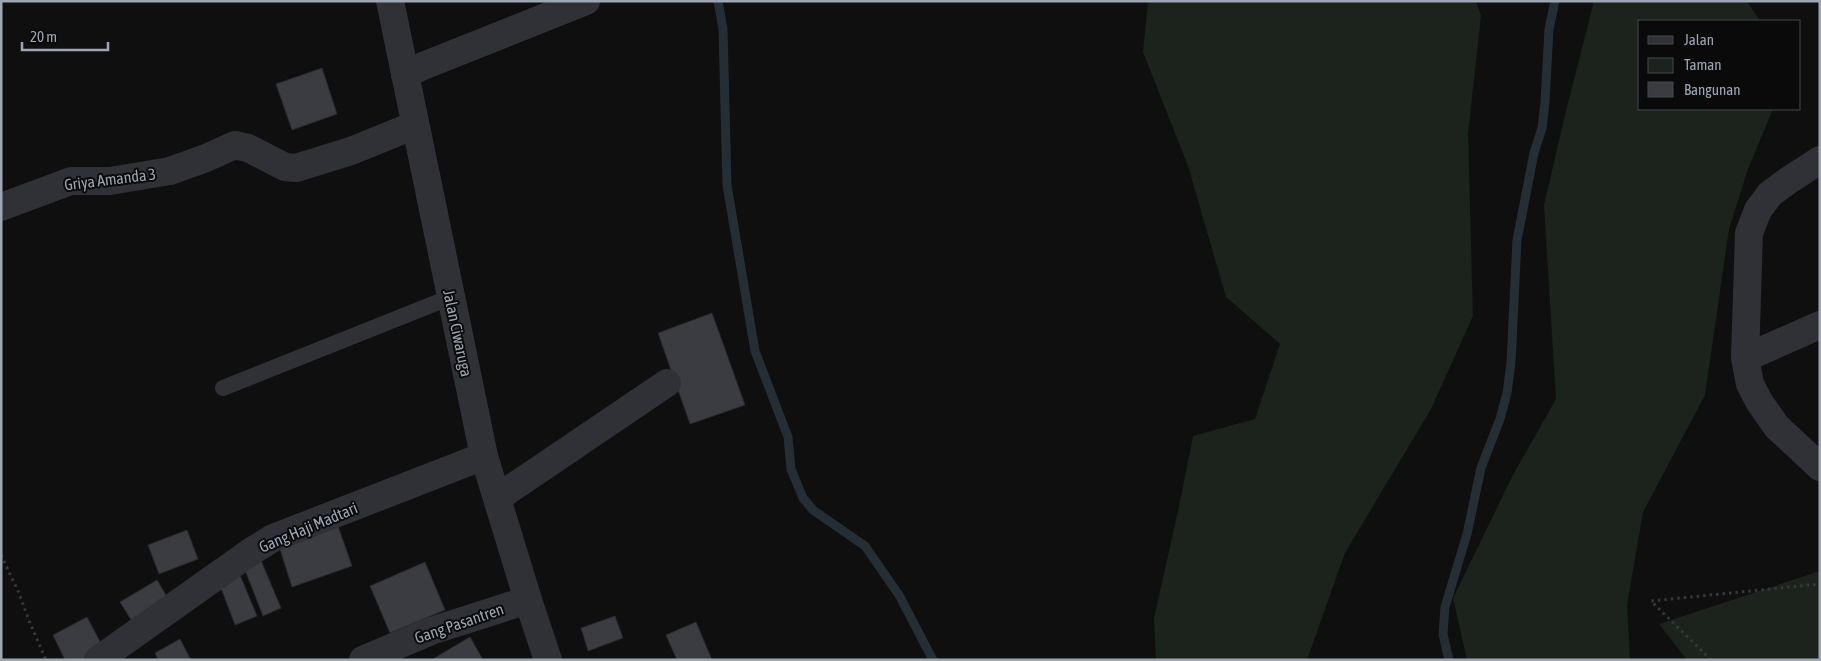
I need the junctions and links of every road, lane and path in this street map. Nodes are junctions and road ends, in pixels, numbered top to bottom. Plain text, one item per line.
1 (390, 1) edge
2 (586, 1) edge
3 (405, 76) junction
4 (415, 125) junction
5 (1820, 160) edge
6 (1, 207) edge
7 (451, 297) junction
8 (1820, 325) edge
9 (1745, 358) junction
10 (667, 383) dead end
11 (222, 388) dead end
12 (484, 456) junction
13 (1820, 468) edge
14 (497, 498) junction
15 (1, 556) edge
16 (1820, 584) edge
17 (528, 600) junction
18 (46, 660) edge
19 (98, 660) edge
20 (363, 660) edge
21 (548, 660) edge
22 (1710, 660) edge

1 - 3 street, Jalan Ciwaruga
2 - 3 street
3 - 4 street, Jalan Ciwaruga
4 - 6 street, Griya Amanda 3
4 - 7 street, Jalan Ciwaruga
5 - 9 street
7 - 11 lane
7 - 12 street, Jalan Ciwaruga
8 - 9 street
9 - 13 street
10 - 14 street
12 - 14 street, Jalan Ciwaruga
12 - 19 street, Gang Haji Madtari
14 - 17 street, Jalan Ciwaruga
15 - 18 path
16 - 22 path
17 - 20 street, Gang Pasantren
17 - 21 street, Jalan Ciwaruga

